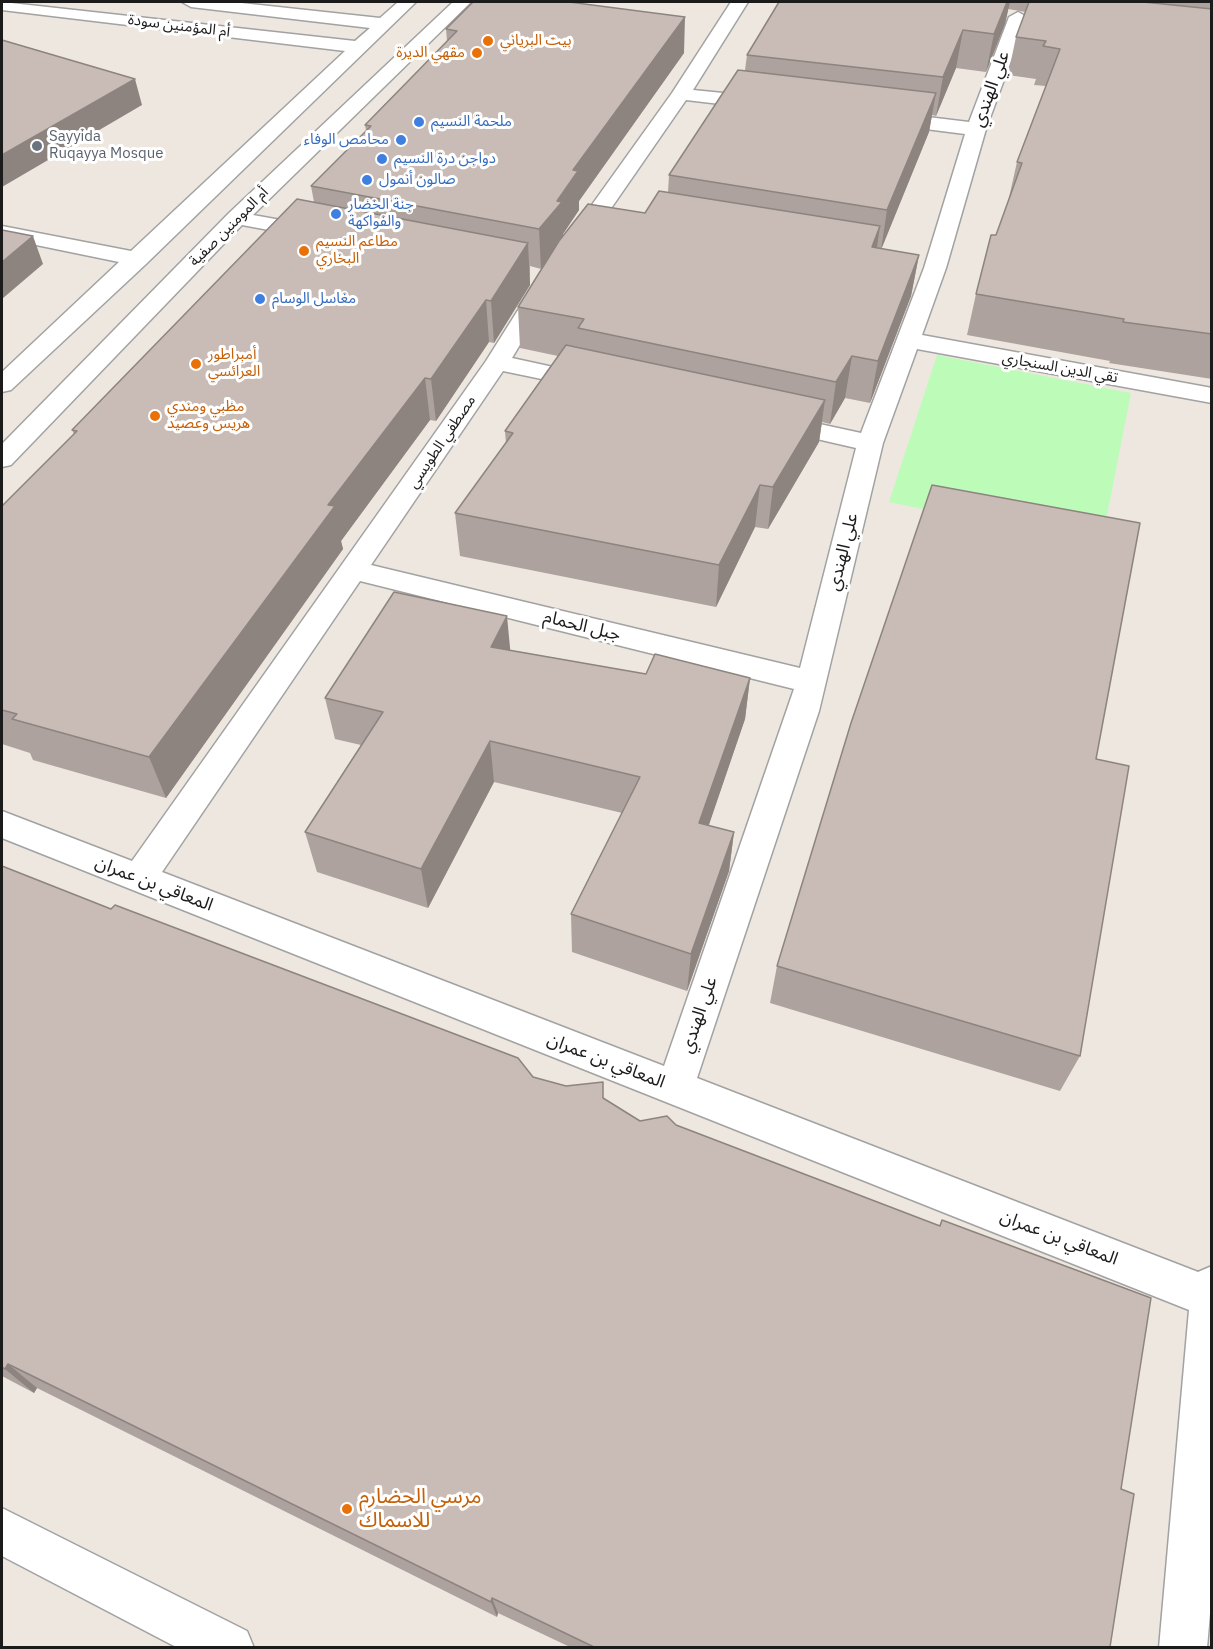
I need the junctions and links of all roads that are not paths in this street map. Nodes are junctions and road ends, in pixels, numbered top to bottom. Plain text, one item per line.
1 (190, 2) edge
2 (407, 2) edge
3 (462, 2) edge
4 (739, 2) edge
5 (2, 5) edge
6 (1017, 17) dead end
7 (383, 24) junction
8 (357, 47) junction
9 (681, 93) junction
10 (787, 106) edge
11 (870, 116) edge
12 (976, 129) junction
13 (237, 218) junction
14 (2, 232) edge
15 (341, 238) edge
16 (138, 259) junction
17 (908, 340) junction
18 (497, 362) junction
19 (2, 385) edge
20 (614, 387) edge
21 (1212, 396) edge
22 (754, 418) edge
23 (870, 443) junction
24 (2, 459) edge
25 (354, 570) junction
26 (811, 682) junction
27 (2, 824) edge
28 (139, 878) junction
29 (675, 1088) junction
30 (1212, 1287) edge
31 (1211, 1298) edge
32 (2, 1531) edge
33 (230, 1647) edge
34 (1183, 1647) edge

1 - 7 street, أم المؤمنين سودة
2 - 7 street
3 - 13 street, أم المومنين صفية
4 - 9 street, مصطفي الطويسي
5 - 8 street, أم المؤمنين سودة
6 - 12 street, علي الهندي
7 - 8 street
8 - 16 street
9 - 10 street
9 - 18 street, مصطفي الطويسي
11 - 12 street
12 - 17 street, علي الهندي
13 - 15 street
13 - 24 street, أم المومنين صفية
14 - 16 street
16 - 19 street
17 - 21 street, تقي الدين السنجاري
17 - 23 street, علي الهندي
18 - 20 street
18 - 25 street, مصطفي الطويسي
22 - 23 street
23 - 26 street, علي الهندي
25 - 26 street, جبل الحمام
25 - 28 street, مصطفي الطويسي
26 - 29 street, علي الهندي
27 - 28 street, المعاقي بن عمران
28 - 29 street, المعاقي بن عمران
29 - 31 street, المعاقي بن عمران
30 - 31 street
31 - 34 street
32 - 33 street

